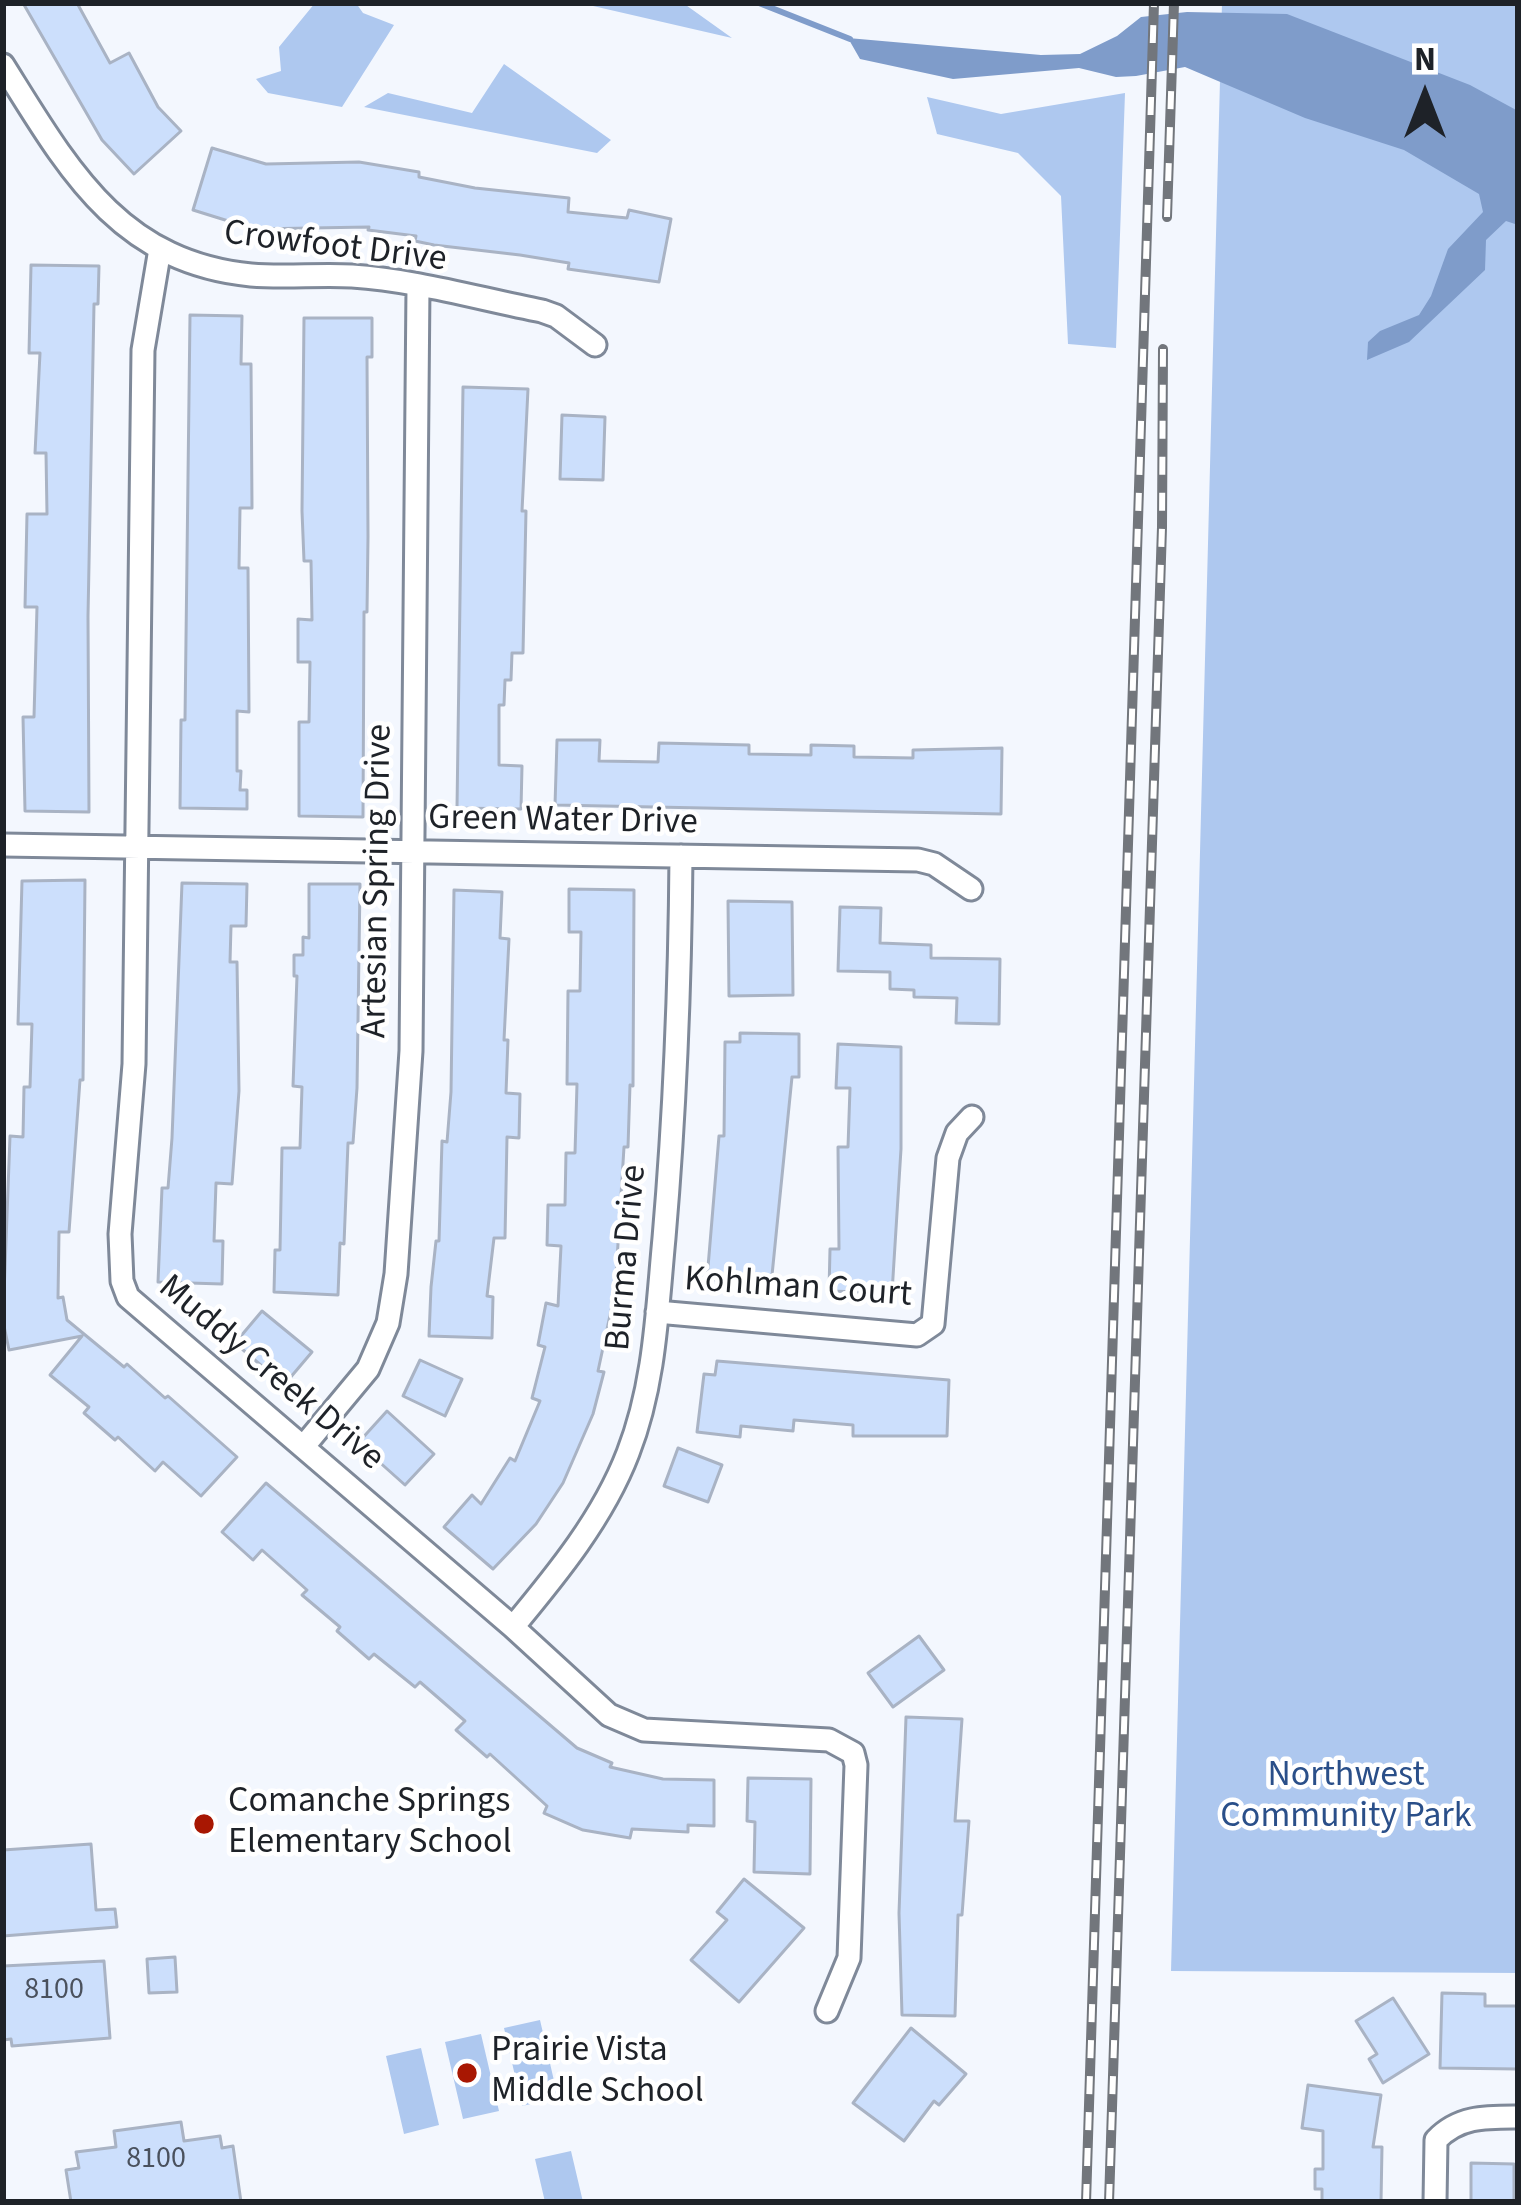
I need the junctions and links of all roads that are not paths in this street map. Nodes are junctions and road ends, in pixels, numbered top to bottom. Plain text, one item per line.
1 (3, 65) edge
2 (160, 249) junction
3 (418, 287) junction
4 (595, 345) dead end
5 (3, 845) edge
6 (136, 845) junction
7 (412, 853) junction
8 (681, 856) junction
9 (971, 889) dead end
10 (972, 1118) dead end
11 (657, 1312) junction
12 (304, 1446) junction
13 (513, 1628) junction
14 (826, 2011) dead end
15 (1518, 2116) edge
16 (1435, 2202) edge

1 - 2 street, Crowfoot Drive
2 - 3 street, Crowfoot Drive
2 - 6 street, Muddy Creek Drive
3 - 4 street, Crowfoot Drive
3 - 7 street, Artesian Spring Drive
5 - 6 street, Green Water Drive
6 - 7 street, Green Water Drive
6 - 12 street, Muddy Creek Drive
7 - 8 street, Green Water Drive
7 - 12 street, Artesian Spring Drive
8 - 9 street, Green Water Drive
8 - 11 street, Burma Drive
10 - 11 street, Kohlman Court
11 - 13 street, Burma Drive
12 - 13 street, Muddy Creek Drive
13 - 14 street, Muddy Creek Drive
15 - 16 street

